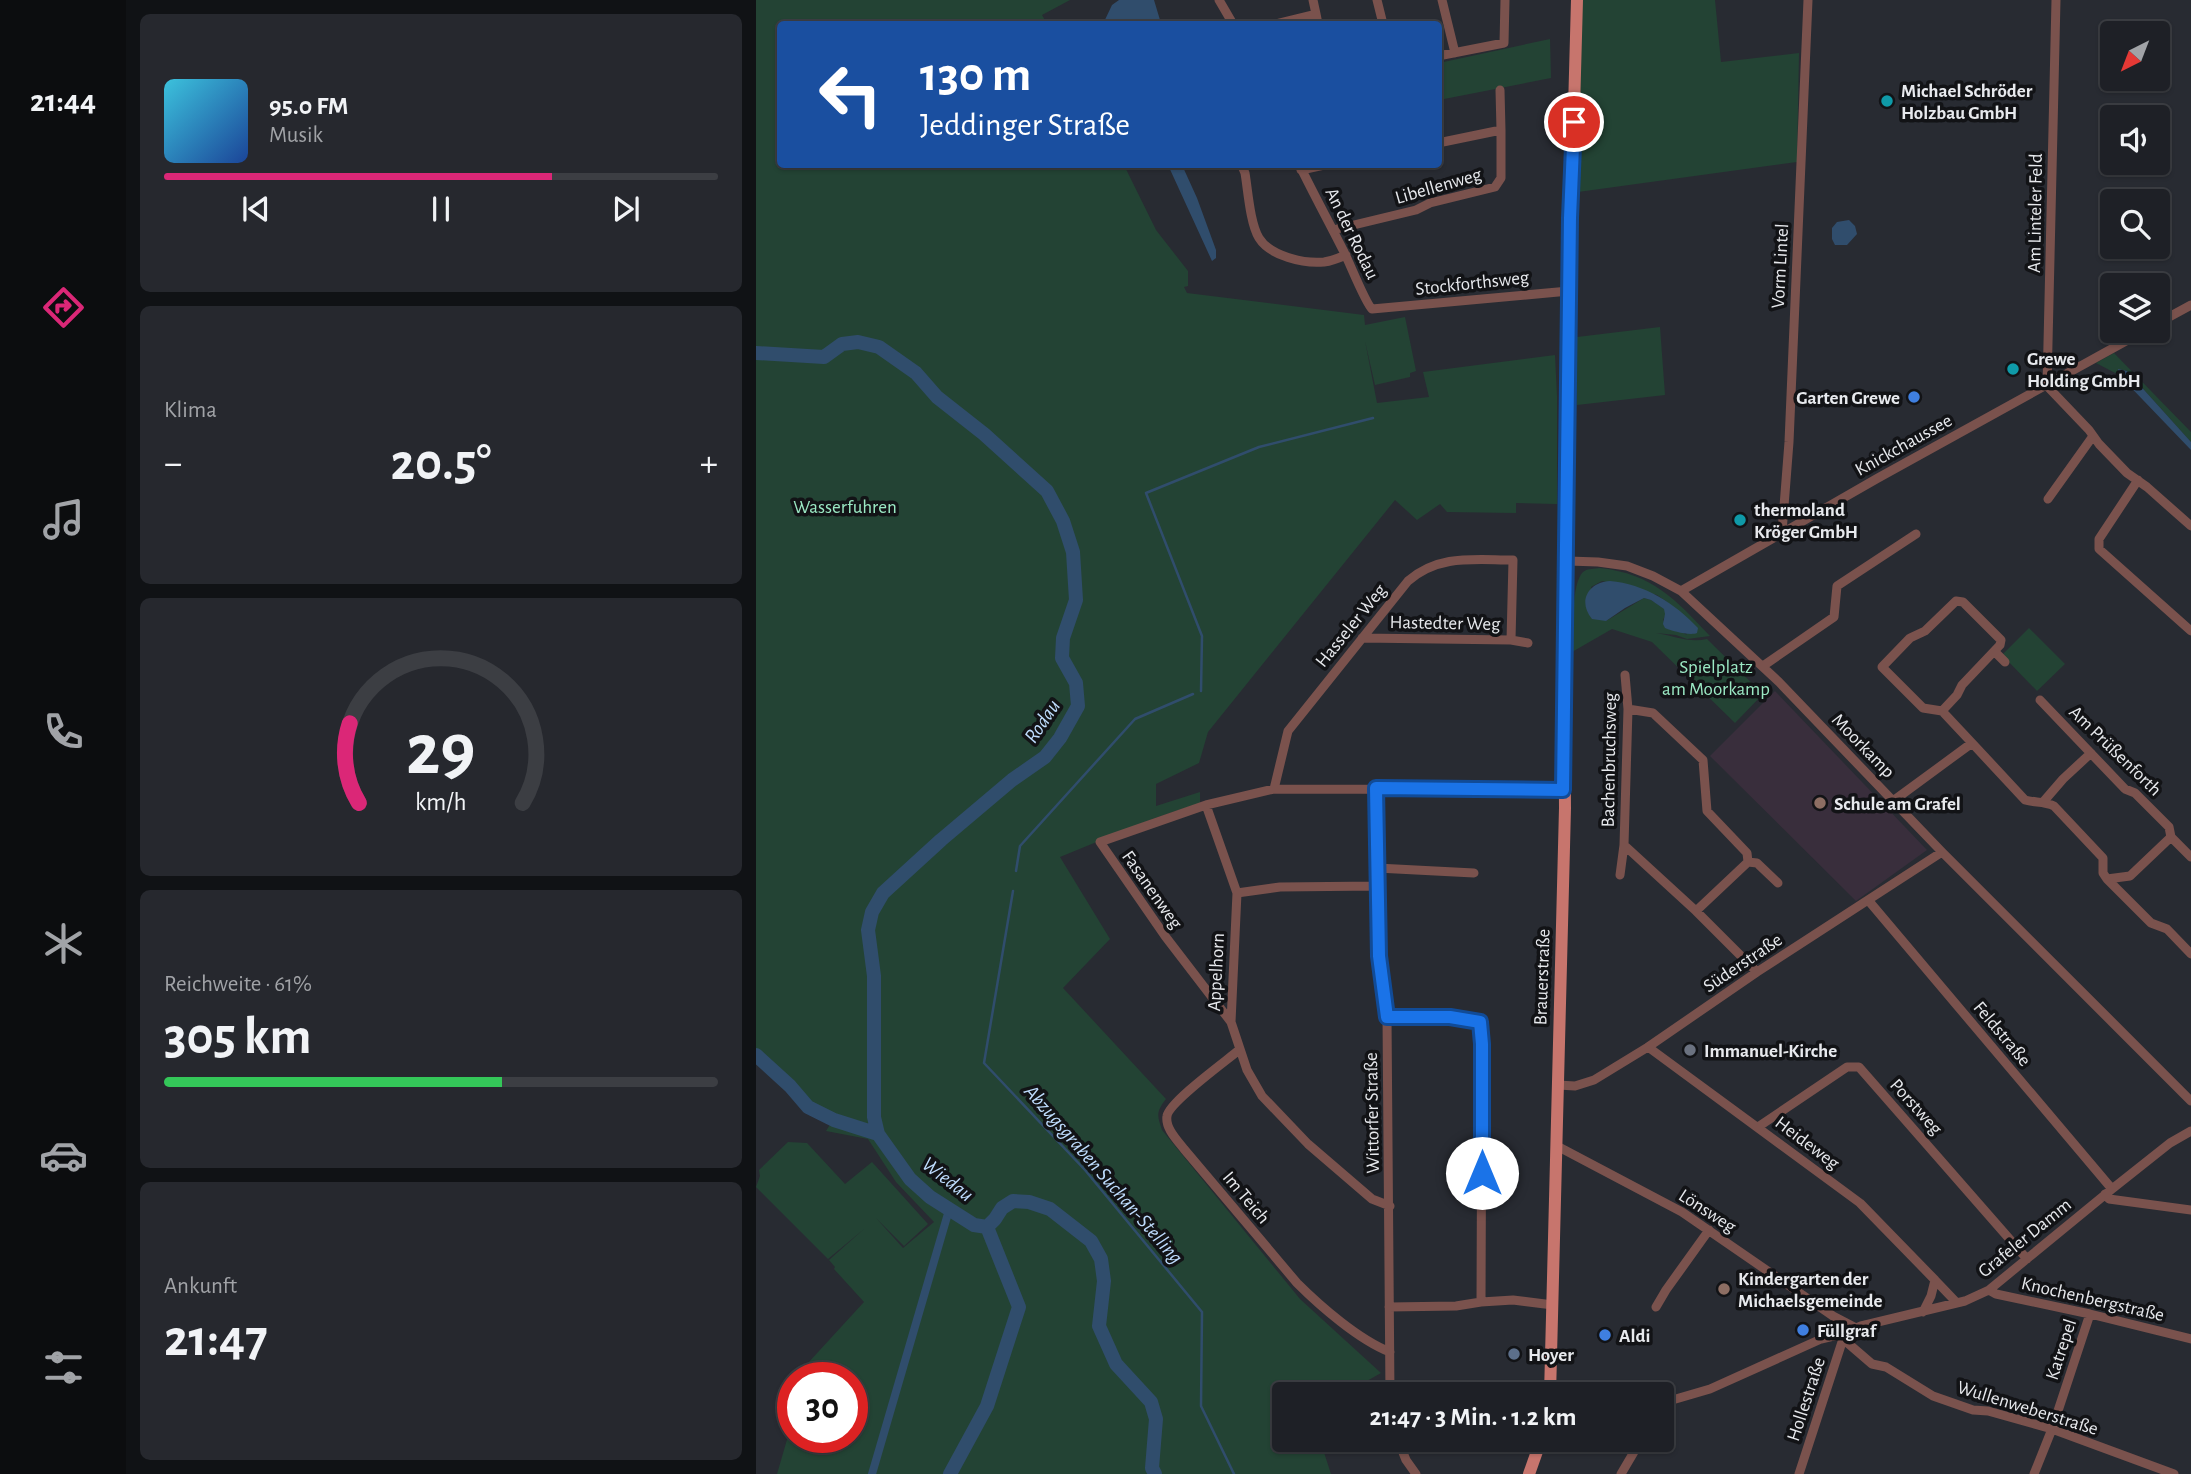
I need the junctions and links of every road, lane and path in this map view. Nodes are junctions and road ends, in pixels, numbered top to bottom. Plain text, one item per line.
1 (1219, 0) edge
2 (1313, 0) edge
3 (1377, 0) edge
4 (1442, 0) edge
5 (1505, 0) edge
6 (1577, 0) edge
7 (1808, 0) edge
8 (2056, 0) edge
9 (1317, 19) edge
10 (1231, 21) edge
11 (1382, 21) edge
12 (1455, 53) junction
13 (1442, 55) edge
14 (1500, 90) dead end
15 (1501, 130) junction
16 (1442, 142) edge
17 (1243, 168) edge
18 (1301, 168) edge
19 (1333, 230) junction
20 (1346, 256) junction
21 (1569, 291) junction
22 (2191, 305) edge
23 (1379, 309) joint
24 (2170, 316) edge
25 (2123, 343) edge
26 (2048, 386) junction
27 (2092, 436) junction
28 (2138, 480) junction
29 (2048, 499) dead end
30 (2191, 526) edge
31 (1782, 533) junction
32 (1916, 534) dead end
33 (1568, 561) junction
34 (1681, 591) junction
35 (2191, 631) edge
36 (1362, 638) junction
37 (1511, 640) junction
38 (1528, 643) dead end
39 (1995, 652) junction
40 (2005, 662) dead end
41 (1763, 667) junction
42 (1625, 675) dead end
43 (2040, 699) dead end
44 (1628, 709) junction
45 (1942, 711) junction
46 (1972, 743) junction
47 (2091, 753) junction
48 (1376, 788) junction
49 (1273, 789) junction
50 (1563, 790) junction
51 (1893, 801) junction
52 (2044, 801) junction
53 (1206, 805) junction
54 (2171, 837) junction
55 (1624, 845) junction
56 (1941, 852) junction
57 (2191, 857) edge
58 (1748, 862) junction
59 (1377, 868) junction
60 (1474, 873) dead end
61 (1620, 875) dead end
62 (2107, 879) junction
63 (1778, 883) dead end
64 (1377, 886) junction
65 (1237, 893) junction
66 (1868, 900) junction
67 (1696, 911) junction
68 (2191, 954) edge
69 (1757, 972) junction
70 (1387, 1017) junction
71 (1230, 1022) junction
72 (1648, 1047) junction
73 (1240, 1050) junction
74 (1558, 1085) junction
75 (2191, 1101) edge
76 (1758, 1127) junction
77 (2191, 1131) edge
78 (1557, 1146) junction
79 (2108, 1192) junction
80 (1390, 1206) junction
81 (2191, 1210) edge
82 (1709, 1230) junction
83 (2028, 1259) junction
84 (1935, 1280) junction
85 (1989, 1290) junction
86 (1482, 1302) junction
87 (1957, 1303) junction
88 (1553, 1305) junction
89 (1389, 1307) junction
90 (1656, 1307) dead end
91 (1923, 1311) junction
92 (2090, 1314) junction
93 (1833, 1316) junction
94 (1856, 1328) junction
95 (1839, 1337) junction
96 (2191, 1339) edge
97 (1390, 1352) junction
98 (1390, 1382) edge
99 (1550, 1382) edge
100 (1674, 1400) edge
101 (2052, 1429) junction
102 (1403, 1452) edge
103 (1537, 1452) edge
104 (1634, 1452) edge
105 (1416, 1474) edge
106 (1529, 1474) edge
107 (1621, 1474) edge
108 (1799, 1474) edge
109 (2035, 1474) edge
110 (2174, 1474) edge

1 - 10 street
2 - 9 street
3 - 11 street
4 - 12 street
5 - 12 street
6 - 21 main road, Brauerstraße
7 - 31 street, Vorm Lintel
8 - 26 street, Am Linteler Feld
12 - 13 street
14 - 15 street
15 - 16 street
15 - 19 street, Libellenweg
17 - 20 street
18 - 19 street, An der Rodau
19 - 20 street, An der Rodau
20 - 23 street, An der Rodau
21 - 23 street, Stockforthsweg
21 - 33 main road, Brauerstraße
22 - 24 street
25 - 26 street, Knickchaussee
26 - 27 street
26 - 31 street, Knickchaussee
27 - 28 street
27 - 29 street
28 - 30 street
28 - 35 street
31 - 34 street, Knickchaussee
32 - 41 street
33 - 34 street, Moorkamp
33 - 50 main road, Brauerstraße
34 - 41 street, Moorkamp
36 - 37 street, Hastedter Weg
36 - 37 street, Hasseler Weg
36 - 49 street, Hasseler Weg
37 - 38 street, Hastedter Weg
39 - 40 street
39 - 45 street
39 - 45 street
41 - 51 street, Moorkamp
42 - 44 street, Bachenbruchsweg
43 - 47 street, Am Prüßenforth
44 - 55 street, Bachenbruchsweg
44 - 58 street
45 - 46 street
46 - 51 street
46 - 52 street
47 - 52 street
47 - 54 street, Am Prüßenforth
48 - 49 street
48 - 50 street
48 - 59 street, Wittorfer Straße
49 - 53 street
50 - 74 main road, Brauerstraße
51 - 56 street, Moorkamp
52 - 62 street
53 - 65 street, Appelhorn
53 - 71 street, Fasanenweg
54 - 57 street, Am Prüßenforth
54 - 62 street
55 - 61 street, Bachenbruchsweg
55 - 67 street, Bachenbruchsweg
56 - 66 street, Süderstraße
56 - 75 street, Moorkamp
58 - 63 street
58 - 67 street
59 - 60 street
59 - 64 street, Wittorfer Straße
62 - 68 street
64 - 65 street
64 - 70 street, Wittorfer Straße
65 - 71 street, Appelhorn
66 - 69 street, Süderstraße
66 - 79 street, Feldstraße
67 - 69 street, Bachenbruchsweg
69 - 72 street, Süderstraße
70 - 80 street, Wittorfer Straße
70 - 86 street
71 - 73 street, Appelhorn
72 - 74 street, Süderstraße
72 - 76 street, Heideweg
73 - 80 street, Appelhorn
73 - 97 street, Im Teich
74 - 78 main road, Brauerstraße
76 - 83 street, Porstweg
76 - 84 street, Heideweg
77 - 79 street, Grafeler Damm
78 - 82 street, Lönsweg
78 - 88 main road, Brauerstraße
79 - 81 street
79 - 83 street, Grafeler Damm
80 - 89 street, Wittorfer Straße
82 - 90 street
82 - 93 street, Lönsweg
83 - 85 street, Grafeler Damm
84 - 87 street, Heideweg
84 - 91 street
85 - 87 street, Grafeler Damm
85 - 92 street, Knochenbergstraße
86 - 88 street
86 - 89 street
87 - 91 street, Grafeler Damm
88 - 99 main road, Brauerstraße
89 - 97 street, Wittorfer Straße
91 - 94 street, Grafeler Damm
92 - 96 street, Knochenbergstraße
92 - 101 street, Katrepel
93 - 94 street, Lönsweg
93 - 95 street
94 - 95 street, Grafeler Damm
95 - 100 street, Grafeler Damm
95 - 101 street, Wullenweberstraße
95 - 108 street, Hollestraße
97 - 98 street, Wittorfer Straße
101 - 109 street, Katrepel
101 - 110 street, Wullenweberstraße
102 - 105 street
103 - 106 main road
104 - 107 street

